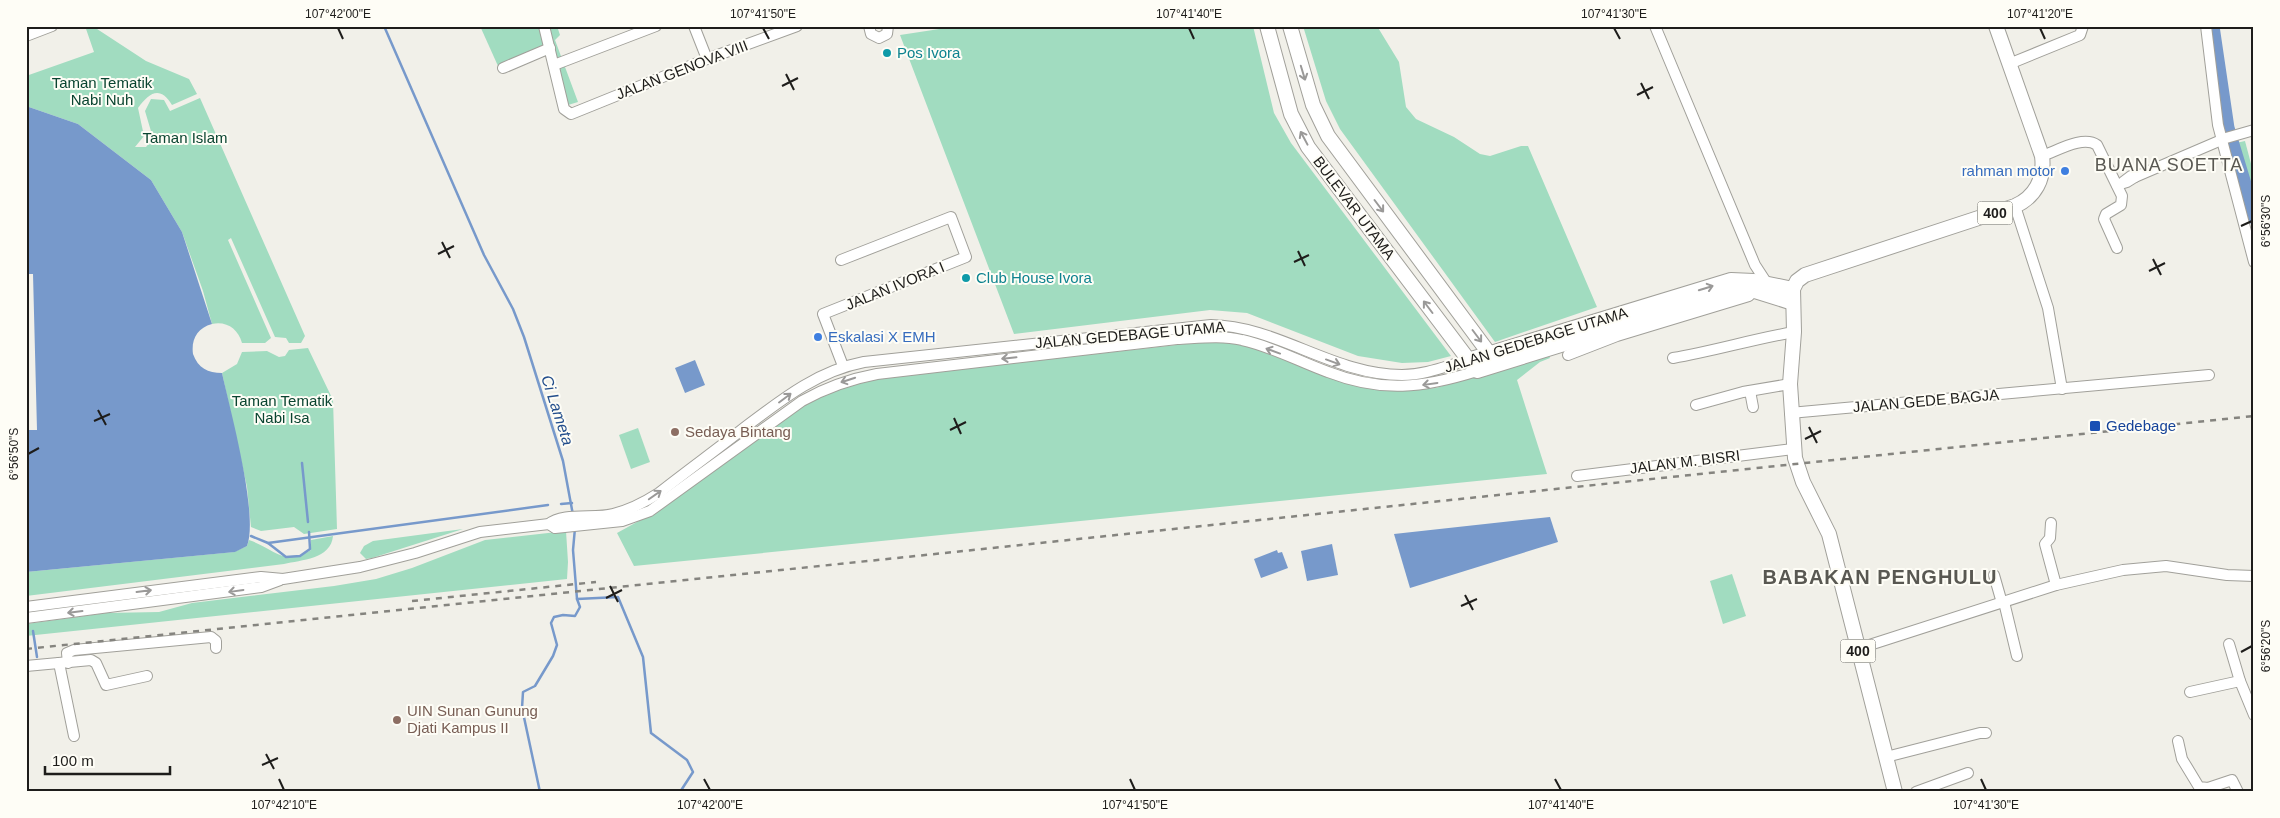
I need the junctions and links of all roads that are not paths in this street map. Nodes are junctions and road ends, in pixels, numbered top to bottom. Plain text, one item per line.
1 (52, 26) edge
2 (544, 26) edge
3 (656, 26) edge
4 (694, 26) edge
5 (797, 26) edge
6 (869, 26) edge
7 (1267, 26) edge
8 (1290, 26) edge
9 (1655, 26) edge
10 (1996, 26) edge
11 (2083, 26) edge
12 (2206, 26) edge
13 (890, 27) edge
14 (26, 36) edge
15 (550, 48) junction
16 (707, 59) junction
17 (2009, 64) junction
18 (554, 66) junction
19 (503, 68) dead end
20 (2251, 134) edge
21 (2220, 141) junction
22 (2042, 156) junction
23 (1350, 167) junction
24 (1331, 179) junction
25 (2120, 184) junction
26 (2015, 206) junction
27 (2117, 248) dead end
28 (841, 260) dead end
29 (2254, 262) edge
30 (1768, 284) junction
31 (1749, 296) dead end
32 (1793, 296) junction
33 (1661, 308) junction
34 (1697, 308) junction
35 (1211, 325) junction
36 (1794, 332) junction
37 (1213, 338) junction
38 (930, 355) junction
39 (1568, 355) dead end
40 (1673, 358) dead end
41 (1494, 359) junction
42 (1473, 365) junction
43 (844, 366) junction
44 (932, 367) junction
45 (2209, 375) dead end
46 (1790, 384) junction
47 (2062, 389) junction
48 (1750, 391) junction
49 (1696, 405) dead end
50 (1753, 407) dead end
51 (1790, 413) junction
52 (1793, 448) junction
53 (692, 467) junction
54 (699, 476) junction
55 (1576, 476) dead end
56 (636, 506) junction
57 (639, 516) junction
58 (612, 518) junction
59 (2050, 523) dead end
60 (1994, 575) dead end
61 (2254, 576) edge
62 (283, 579) junction
63 (2056, 585) junction
64 (2003, 602) junction
65 (26, 607) edge
66 (26, 618) edge
67 (2229, 644) dead end
68 (216, 648) dead end
69 (1857, 649) junction
70 (2017, 656) dead end
71 (64, 663) junction
72 (26, 666) edge
73 (147, 676) dead end
74 (2240, 681) junction
75 (2190, 692) dead end
76 (2254, 715) edge
77 (1986, 733) dead end
78 (74, 736) dead end
79 (2178, 741) dead end
80 (1886, 758) junction
81 (1968, 774) dead end
82 (1894, 792) edge
83 (1916, 792) edge
84 (2238, 792) edge

1 - 14 street
2 - 15 street
3 - 18 street
4 - 16 street
5 - 16 street, JALAN GENOVA VIII
6 - 13 street
24 -> 7 main road, BULEVAR UTAMA
8 -> 23 main road, BULEVAR UTAMA
9 - 30 street
10 - 17 main road, 400
11 - 17 street
12 - 21 street
15 - 18 street
15 - 19 street
16 - 18 street, JALAN GENOVA VIII
17 - 22 main road, 400
20 - 21 street
21 - 25 street
21 - 29 street
22 - 25 street
22 - 26 main road, 400
23 - 24 main road
23 -> 41 main road, BULEVAR UTAMA
42 -> 24 main road, BULEVAR UTAMA
25 - 27 street
26 - 32 main road, 400
26 - 47 street
28 - 43 street, JALAN IVORA I
30 - 32 main road, JALAN GEDEBAGE UTAMA
33 -> 30 main road, JALAN GEDEBAGE UTAMA
31 - 34 street
32 - 34 main road, JALAN GEDEBAGE UTAMA
32 - 36 main road, 400
33 - 34 main road, JALAN GEDEBAGE UTAMA
33 - 41 main road, JALAN GEDEBAGE UTAMA
34 - 39 street
35 - 37 street
35 - 38 street, JALAN GEDEBAGE UTAMA
35 -> 42 street, JALAN GEDEBAGE UTAMA
36 - 40 street
36 - 46 main road, 400
42 -> 37 street, JALAN GEDEBAGE UTAMA
37 -> 44 street, JALAN GEDEBAGE UTAMA
38 - 43 street, JALAN GEDEBAGE UTAMA
38 - 44 street
41 - 42 main road, JALAN GEDEBAGE UTAMA
53 -> 43 street, JALAN GEDEBAGE UTAMA
44 -> 54 street, JALAN GEDEBAGE UTAMA
45 - 47 street, JALAN GEDE BAGJA
46 - 48 street
46 - 51 main road, 400
47 - 51 street, JALAN GEDE BAGJA
48 - 49 street
48 - 50 street
51 - 52 main road, 400
52 - 55 street, JALAN M. BISRI
52 - 69 main road, 400
53 - 54 street
56 -> 53 street, JALAN GEDEBAGE UTAMA
54 - 57 street, JALAN GEDEBAGE UTAMA
56 - 57 street
56 - 58 street, JALAN GEDEBAGE UTAMA
57 - 58 street, JALAN GEDEBAGE UTAMA
58 - 62 street
59 - 63 street
60 - 64 street
61 - 63 street
65 -> 62 street
62 -> 66 street
63 - 64 street
64 - 69 street
64 - 70 street
67 - 74 street
68 - 71 street
69 - 80 main road, 400
71 - 72 street
71 - 73 street
71 - 78 street
74 - 75 street
74 - 76 street
77 - 80 street
79 - 84 street
80 - 82 main road, 400
81 - 83 street

